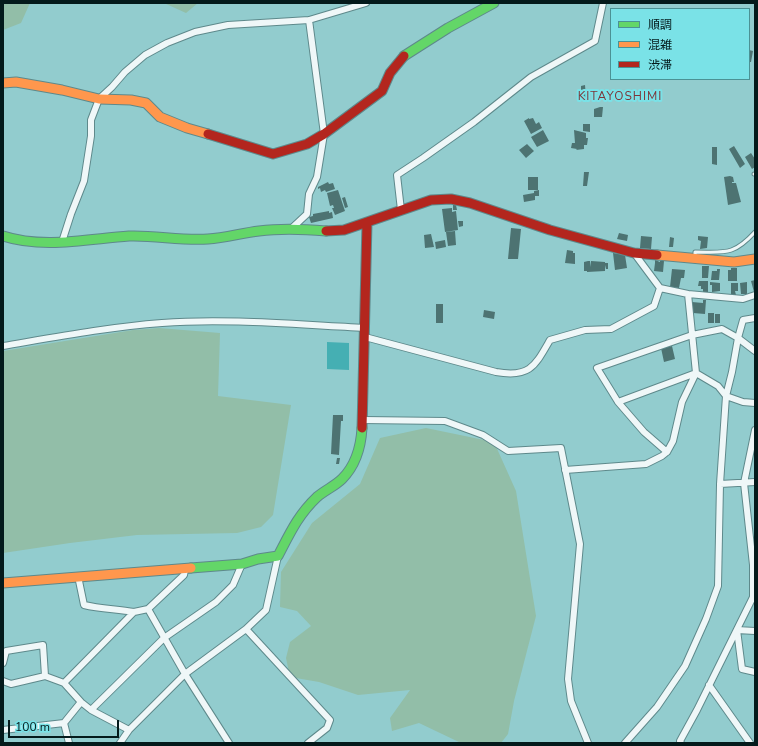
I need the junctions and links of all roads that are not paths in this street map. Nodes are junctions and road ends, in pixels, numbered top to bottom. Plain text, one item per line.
1 (366, 3) edge
2 (494, 3) edge
3 (603, 3) edge
4 (309, 20) junction
5 (3, 83) edge
6 (99, 99) junction
7 (324, 134) junction
8 (401, 210) junction
9 (367, 223) junction
10 (292, 228) junction
11 (755, 232) edge
12 (3, 236) edge
13 (62, 242) junction
14 (634, 253) junction
15 (695, 259) junction
16 (755, 259) edge
17 (660, 288) junction
18 (688, 294) junction
19 (755, 295) edge
20 (755, 318) edge
21 (365, 332) junction
22 (692, 335) junction
23 (738, 338) junction
24 (3, 346) edge
25 (755, 351) edge
26 (696, 373) junction
27 (726, 396) junction
28 (618, 402) junction
29 (755, 403) edge
30 (364, 420) junction
31 (755, 430) edge
32 (754, 443) edge
33 (667, 452) junction
34 (565, 470) junction
35 (755, 482) edge
36 (744, 483) junction
37 (720, 484) junction
38 (752, 523) edge
39 (278, 556) junction
40 (754, 562) edge
41 (242, 564) junction
42 (185, 570) junction
43 (78, 576) junction
44 (3, 583) edge
45 (754, 597) edge
46 (148, 609) junction
47 (134, 612) junction
48 (246, 629) junction
49 (737, 630) junction
50 (755, 631) edge
51 (164, 638) junction
52 (3, 663) edge
53 (755, 672) edge
54 (185, 674) junction
55 (45, 676) junction
56 (3, 680) edge
57 (64, 683) junction
58 (709, 685) junction
59 (81, 702) junction
60 (91, 710) junction
61 (64, 723) junction
62 (3, 730) edge
63 (129, 730) junction
64 (755, 740) edge
65 (680, 742) edge
66 (69, 743) edge
67 (120, 743) edge
68 (229, 743) edge
69 (308, 743) edge
70 (588, 743) edge
71 (625, 743) edge
72 (750, 743) edge

1 - 4 street
2 - 7 street
3 - 8 street
4 - 6 street
4 - 7 street
5 - 6 street
6 - 7 street
6 - 13 street
7 - 10 street
8 - 9 street
8 - 14 street
9 - 10 street
9 - 21 street
10 - 13 street
11 - 15 lane
12 - 13 street
14 - 15 street
14 - 17 street
15 - 16 street
17 - 18 street
17 - 21 street
18 - 19 street
18 - 22 street
20 - 23 street
21 - 24 street
21 - 30 street
22 - 23 street
22 - 26 street
22 - 28 street
23 - 25 street
23 - 27 street
26 - 27 street
26 - 28 street
26 - 33 street
27 - 29 street
27 - 37 street
28 - 33 street
30 - 34 street
30 - 39 street
31 - 32 street
32 - 36 street
33 - 34 street
34 - 70 street
35 - 36 street
36 - 37 street
36 - 38 street
37 - 71 street
38 - 40 street
39 - 41 street
39 - 48 street
40 - 45 street
41 - 42 street
41 - 51 street
42 - 43 street
42 - 46 street
43 - 44 street
43 - 47 street
45 - 49 street
46 - 47 street
46 - 51 street
47 - 57 street
48 - 54 street
48 - 69 street
49 - 50 street
49 - 53 street
49 - 58 street
51 - 54 street
51 - 60 street
52 - 55 street
54 - 63 street
54 - 68 street
55 - 56 street
55 - 57 street
57 - 59 street
58 - 65 street
58 - 72 street
59 - 60 street
59 - 61 street
60 - 63 street
61 - 62 street
61 - 66 street
63 - 67 street
64 - 72 street

